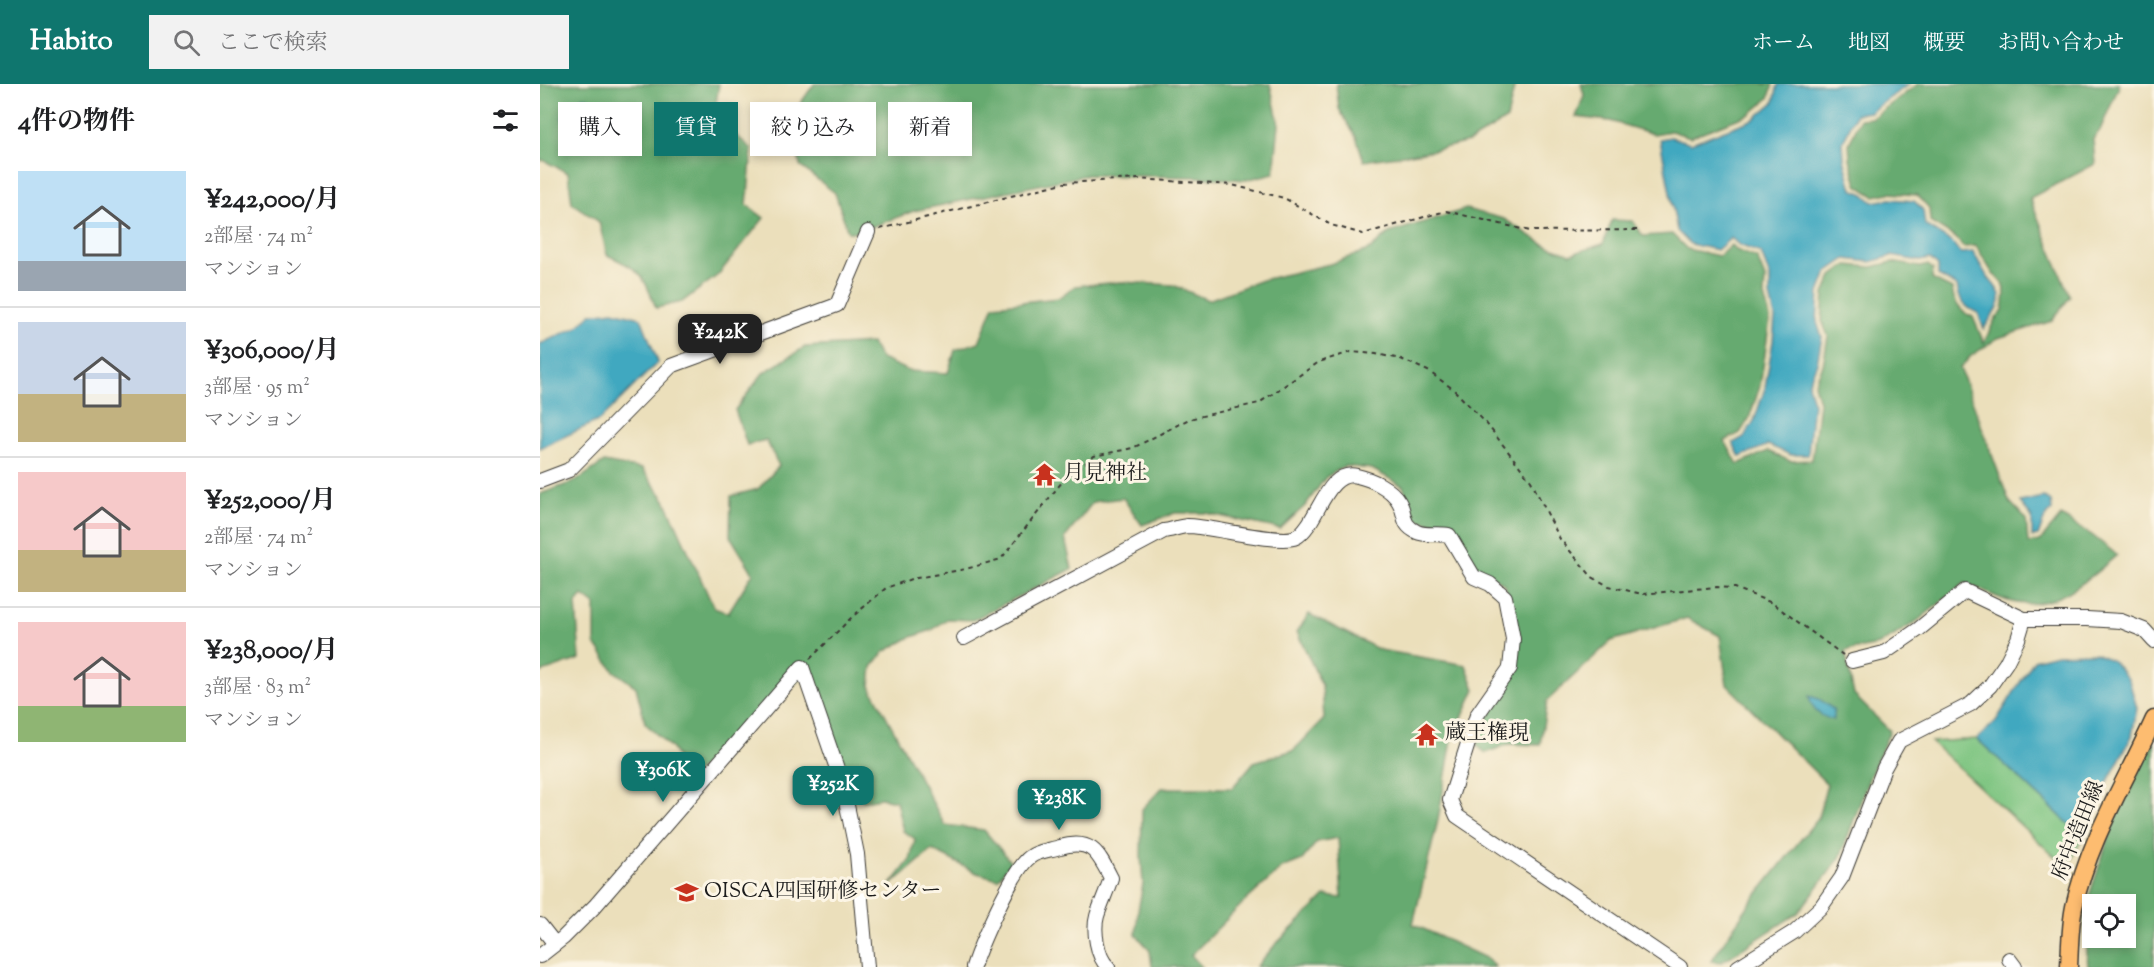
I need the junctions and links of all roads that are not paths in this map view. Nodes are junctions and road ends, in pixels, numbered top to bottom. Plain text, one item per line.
1 (868, 232) road end
2 (540, 481) edge
3 (2024, 619) junction
4 (964, 638) dead end
5 (2154, 641) edge
6 (1852, 661) road end
7 (2154, 719) edge
8 (540, 925) edge
9 (555, 944) junction
10 (540, 956) edge
11 (867, 967) edge
12 (973, 967) edge
13 (1108, 967) edge
14 (1680, 967) edge
15 (1738, 967) edge
16 (2069, 967) edge

1 - 2 street
3 - 5 street
3 - 6 street
3 - 15 street
4 - 14 street
7 - 16 main road, 府中造田線
8 - 9 street
9 - 10 street
9 - 11 street
12 - 13 street

